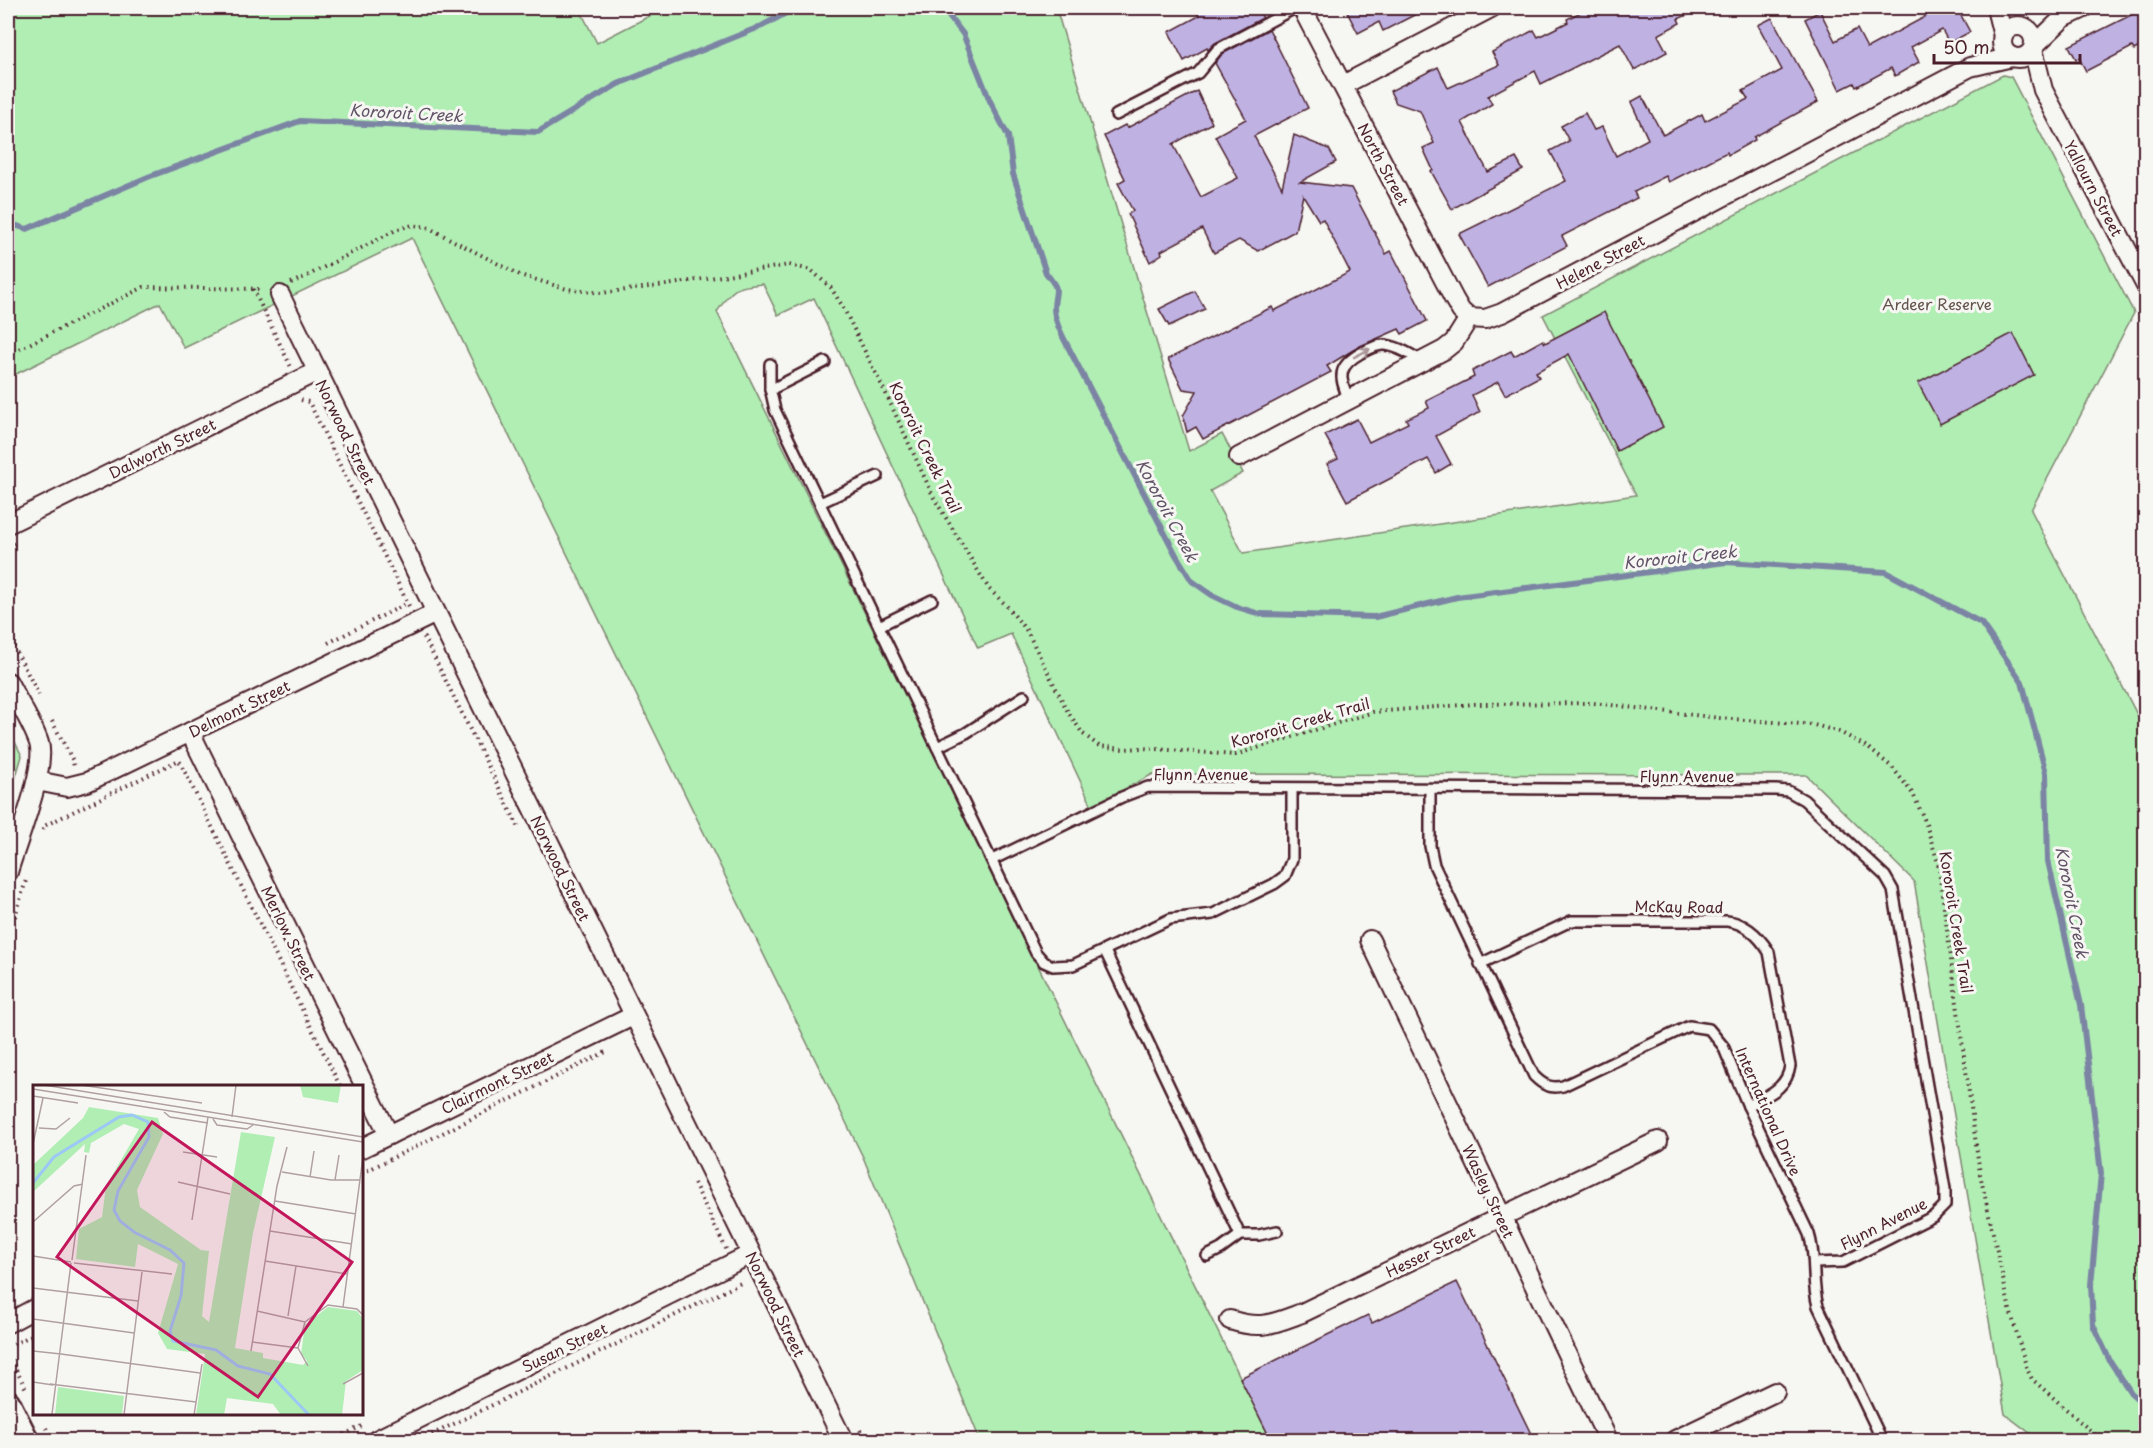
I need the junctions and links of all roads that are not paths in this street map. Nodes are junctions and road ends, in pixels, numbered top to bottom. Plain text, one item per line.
1 (1295, 8) edge
2 (1302, 8) edge
3 (1491, 8) edge
4 (1996, 8) edge
5 (2005, 8) edge
6 (2084, 8) edge
7 (2063, 18) junction
8 (2023, 27) junction
9 (2003, 38) junction
10 (2033, 47) junction
11 (2014, 58) junction
12 (1970, 67) junction
13 (1343, 85) junction
14 (2043, 90) junction
15 (1116, 115) dead end
16 (2145, 286) edge
17 (277, 290) road end
18 (1469, 318) junction
19 (1423, 361) junction
20 (825, 362) dead end
21 (770, 364) dead end
22 (316, 372) junction
23 (770, 390) junction
24 (1349, 399) junction
25 (1239, 457) dead end
26 (878, 476) dead end
27 (820, 503) junction
28 (8, 525) edge
29 (932, 600) dead end
30 (436, 613) junction
31 (879, 626) junction
32 (8, 682) edge
33 (1024, 696) dead end
34 (190, 732) junction
35 (938, 747) junction
36 (37, 781) junction
37 (1292, 789) junction
38 (1430, 790) junction
39 (992, 860) junction
40 (8, 872) edge
41 (1370, 940) dead end
42 (1105, 951) junction
43 (1480, 964) junction
44 (633, 1016) junction
45 (1748, 1106) junction
46 (389, 1135) junction
47 (1658, 1141) dead end
48 (363, 1148) edge
49 (1501, 1217) junction
50 (1277, 1231) dead end
51 (1240, 1235) junction
52 (751, 1254) junction
53 (1207, 1256) dead end
54 (1815, 1263) junction
55 (33, 1310) edge
56 (1230, 1320) dead end
57 (8, 1323) edge
58 (1775, 1392) dead end
59 (8, 1402) edge
60 (27, 1440) edge
61 (376, 1440) edge
62 (843, 1440) edge
63 (1608, 1440) edge
64 (1675, 1440) edge
65 (1882, 1440) edge

1 - 15 lane
2 - 13 street, North Street
3 - 13 street
4 - 9 street, Yallourn Street
5 - 8 street, Yallourn Street
6 - 7 street
7 - 8 street
7 - 10 street
8 - 9 street
8 - 10 street, Yallourn Street
9 - 11 street, Yallourn Street
9 - 12 street, Helene Street
10 - 11 street
10 - 14 street, Yallourn Street
11 - 12 street, Helene Street
11 - 14 street, Yallourn Street
12 - 18 street, Helene Street
13 - 18 street, North Street
14 - 16 street, Yallourn Street
17 - 22 street, Norwood Street
18 - 19 street
19 - 24 street
24 -> 19 lane
20 - 23 lane
21 - 23 lane
22 - 28 street, Dalworth Street
22 - 30 street, Norwood Street
23 - 27 lane
24 - 25 street
26 - 27 lane
27 - 31 lane
29 - 31 lane
30 - 34 street, Delmont Street
30 - 44 street, Norwood Street
31 - 35 lane
32 - 36 street
33 - 35 lane
34 - 36 street, Delmont Street
34 - 46 street, Merlow Street
35 - 39 lane
36 - 40 street
37 - 38 lane, Flynn Avenue
37 - 39 lane, Flynn Avenue
37 - 42 lane
38 - 43 lane, International Drive
38 - 54 lane, Flynn Avenue
39 - 42 lane
41 - 49 street, Wasley Street
42 - 51 lane
43 - 45 lane, International Drive
43 - 45 lane, McKay Road
44 - 46 street, Clairmont Street
44 - 52 street, Norwood Street
45 - 54 lane, International Drive
46 - 48 street, Clairmont Street
47 - 49 street, Hesser Street
49 - 56 street, Hesser Street
49 - 63 street, Wasley Street
50 - 51 lane
51 - 53 lane
52 - 61 street, Susan Street
52 - 62 street, Norwood Street
54 - 65 lane, International Drive
55 - 57 street
58 - 64 street
59 - 60 street

